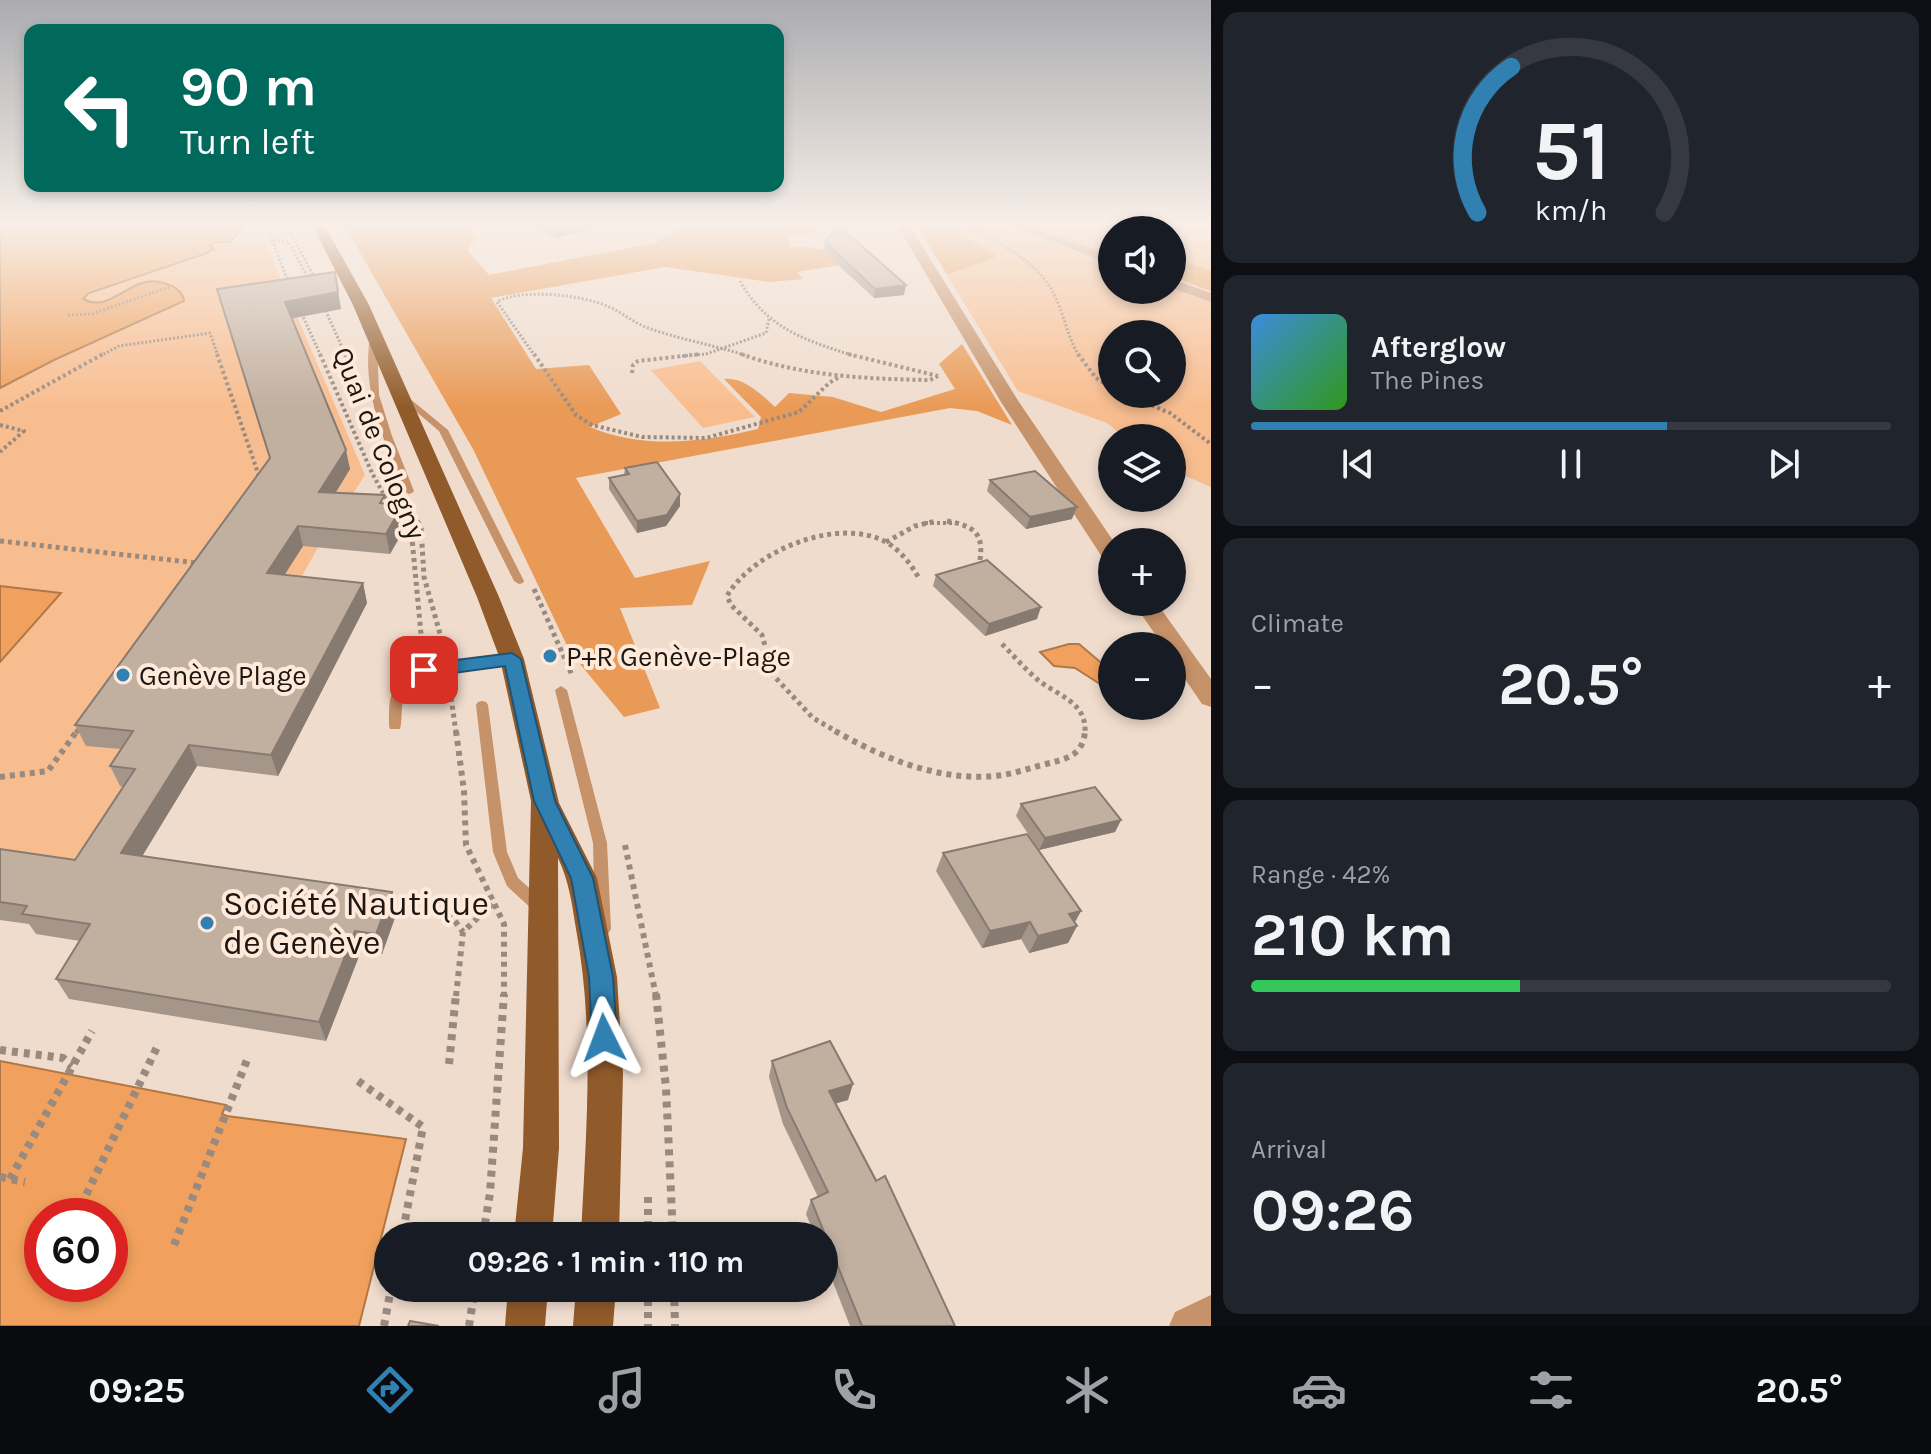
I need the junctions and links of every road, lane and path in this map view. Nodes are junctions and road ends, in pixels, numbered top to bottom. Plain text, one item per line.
1 (290, 285) edge
2 (348, 285) edge
3 (742, 285) edge
4 (939, 285) edge
5 (1048, 285) edge
6 (172, 286) dead end
7 (1186, 288) edge
8 (294, 295) edge
9 (1211, 298) edge
10 (302, 302) edge
11 (323, 303) edge
12 (68, 315) dead end
13 (769, 318) junction
14 (372, 332) junction
15 (724, 349) junction
16 (632, 373) dead end
17 (841, 376) junction
18 (1098, 380) edge
19 (357, 384) dead end
20 (400, 393) junction
21 (1158, 408) edge
22 (0, 411) edge
23 (0, 425) edge
24 (1211, 444) edge
25 (0, 452) edge
26 (251, 488) edge
27 (409, 491) dead end
28 (400, 499) dead end
29 (1098, 534) edge
30 (0, 541) edge
31 (886, 542) junction
32 (980, 560) edge
33 (190, 573) edge
34 (919, 578) dead end
35 (519, 581) dead end
36 (1154, 616) edge
37 (1002, 644) dead end
38 (512, 659) junction
39 (447, 667) junction
40 (424, 670) junction
41 (561, 690) dead end
42 (1211, 698) edge
43 (482, 705) dead end
44 (84, 722) edge
45 (395, 726) dead end
46 (0, 777) edge
47 (545, 801) junction
48 (437, 897) dead end
49 (493, 903) junction
50 (542, 909) junction
51 (463, 932) junction
52 (601, 977) junction
53 (92, 1031) dead end
54 (159, 1043) dead end
55 (0, 1050) edge
56 (247, 1060) dead end
57 (449, 1064) dead end
58 (72, 1066) junction
59 (358, 1081) dead end
60 (5, 1178) edge
61 (25, 1182) dead end
62 (648, 1197) dead end
63 (85, 1198) edge
64 (405, 1222) edge
65 (485, 1222) edge
66 (534, 1222) edge
67 (601, 1222) edge
68 (648, 1222) edge
69 (174, 1245) dead end
70 (388, 1302) edge
71 (473, 1302) edge
72 (527, 1302) edge
73 (595, 1302) edge
74 (648, 1302) edge
75 (674, 1302) edge
76 (1211, 1315) edge
77 (384, 1326) edge
78 (469, 1326) edge
79 (525, 1326) edge
80 (593, 1326) edge
81 (648, 1326) edge
82 (675, 1326) edge
83 (1189, 1326) edge

1 - 8 path
2 - 14 main road, Quai de Cologny
3 - 13 path
4 - 29 street
5 - 18 path
6 - 12 path
7 - 9 street
10 - 40 path
11 - 19 path, Quai de Cologny
13 - 15 path
13 - 17 path
14 - 20 main road, Quai de Cologny
14 - 27 lane
15 - 16 path
15 - 17 path
15 - 17 path
20 - 35 lane
20 - 38 main road, Quai de Cologny
21 - 24 path
22 - 26 path
23 - 25 path
28 - 39 path, Quai de Cologny
30 - 33 path
31 - 32 path
31 - 34 path
31 - 37 path
36 - 42 street
38 - 39 lane
38 - 47 main road, Quai de Cologny
39 - 40 lane
39 - 49 path, Quai de Cologny
40 - 45 lane
41 - 52 lane
43 - 50 lane
44 - 46 path
47 - 50 main road, Quai de Cologny
47 - 52 main road, Quai de Cologny
48 - 51 path
49 - 51 path
49 - 65 path, Quai de Cologny
50 - 66 main road, Quai de Cologny
51 - 57 path
52 - 67 main road, Quai de Cologny
53 - 58 path
54 - 63 path
55 - 58 path
56 - 69 path
58 - 60 path
59 - 64 path
60 - 61 path
62 - 68 path
70 - 77 path
71 - 78 path
72 - 79 main road
73 - 80 main road
74 - 81 path
75 - 82 path
76 - 83 street

